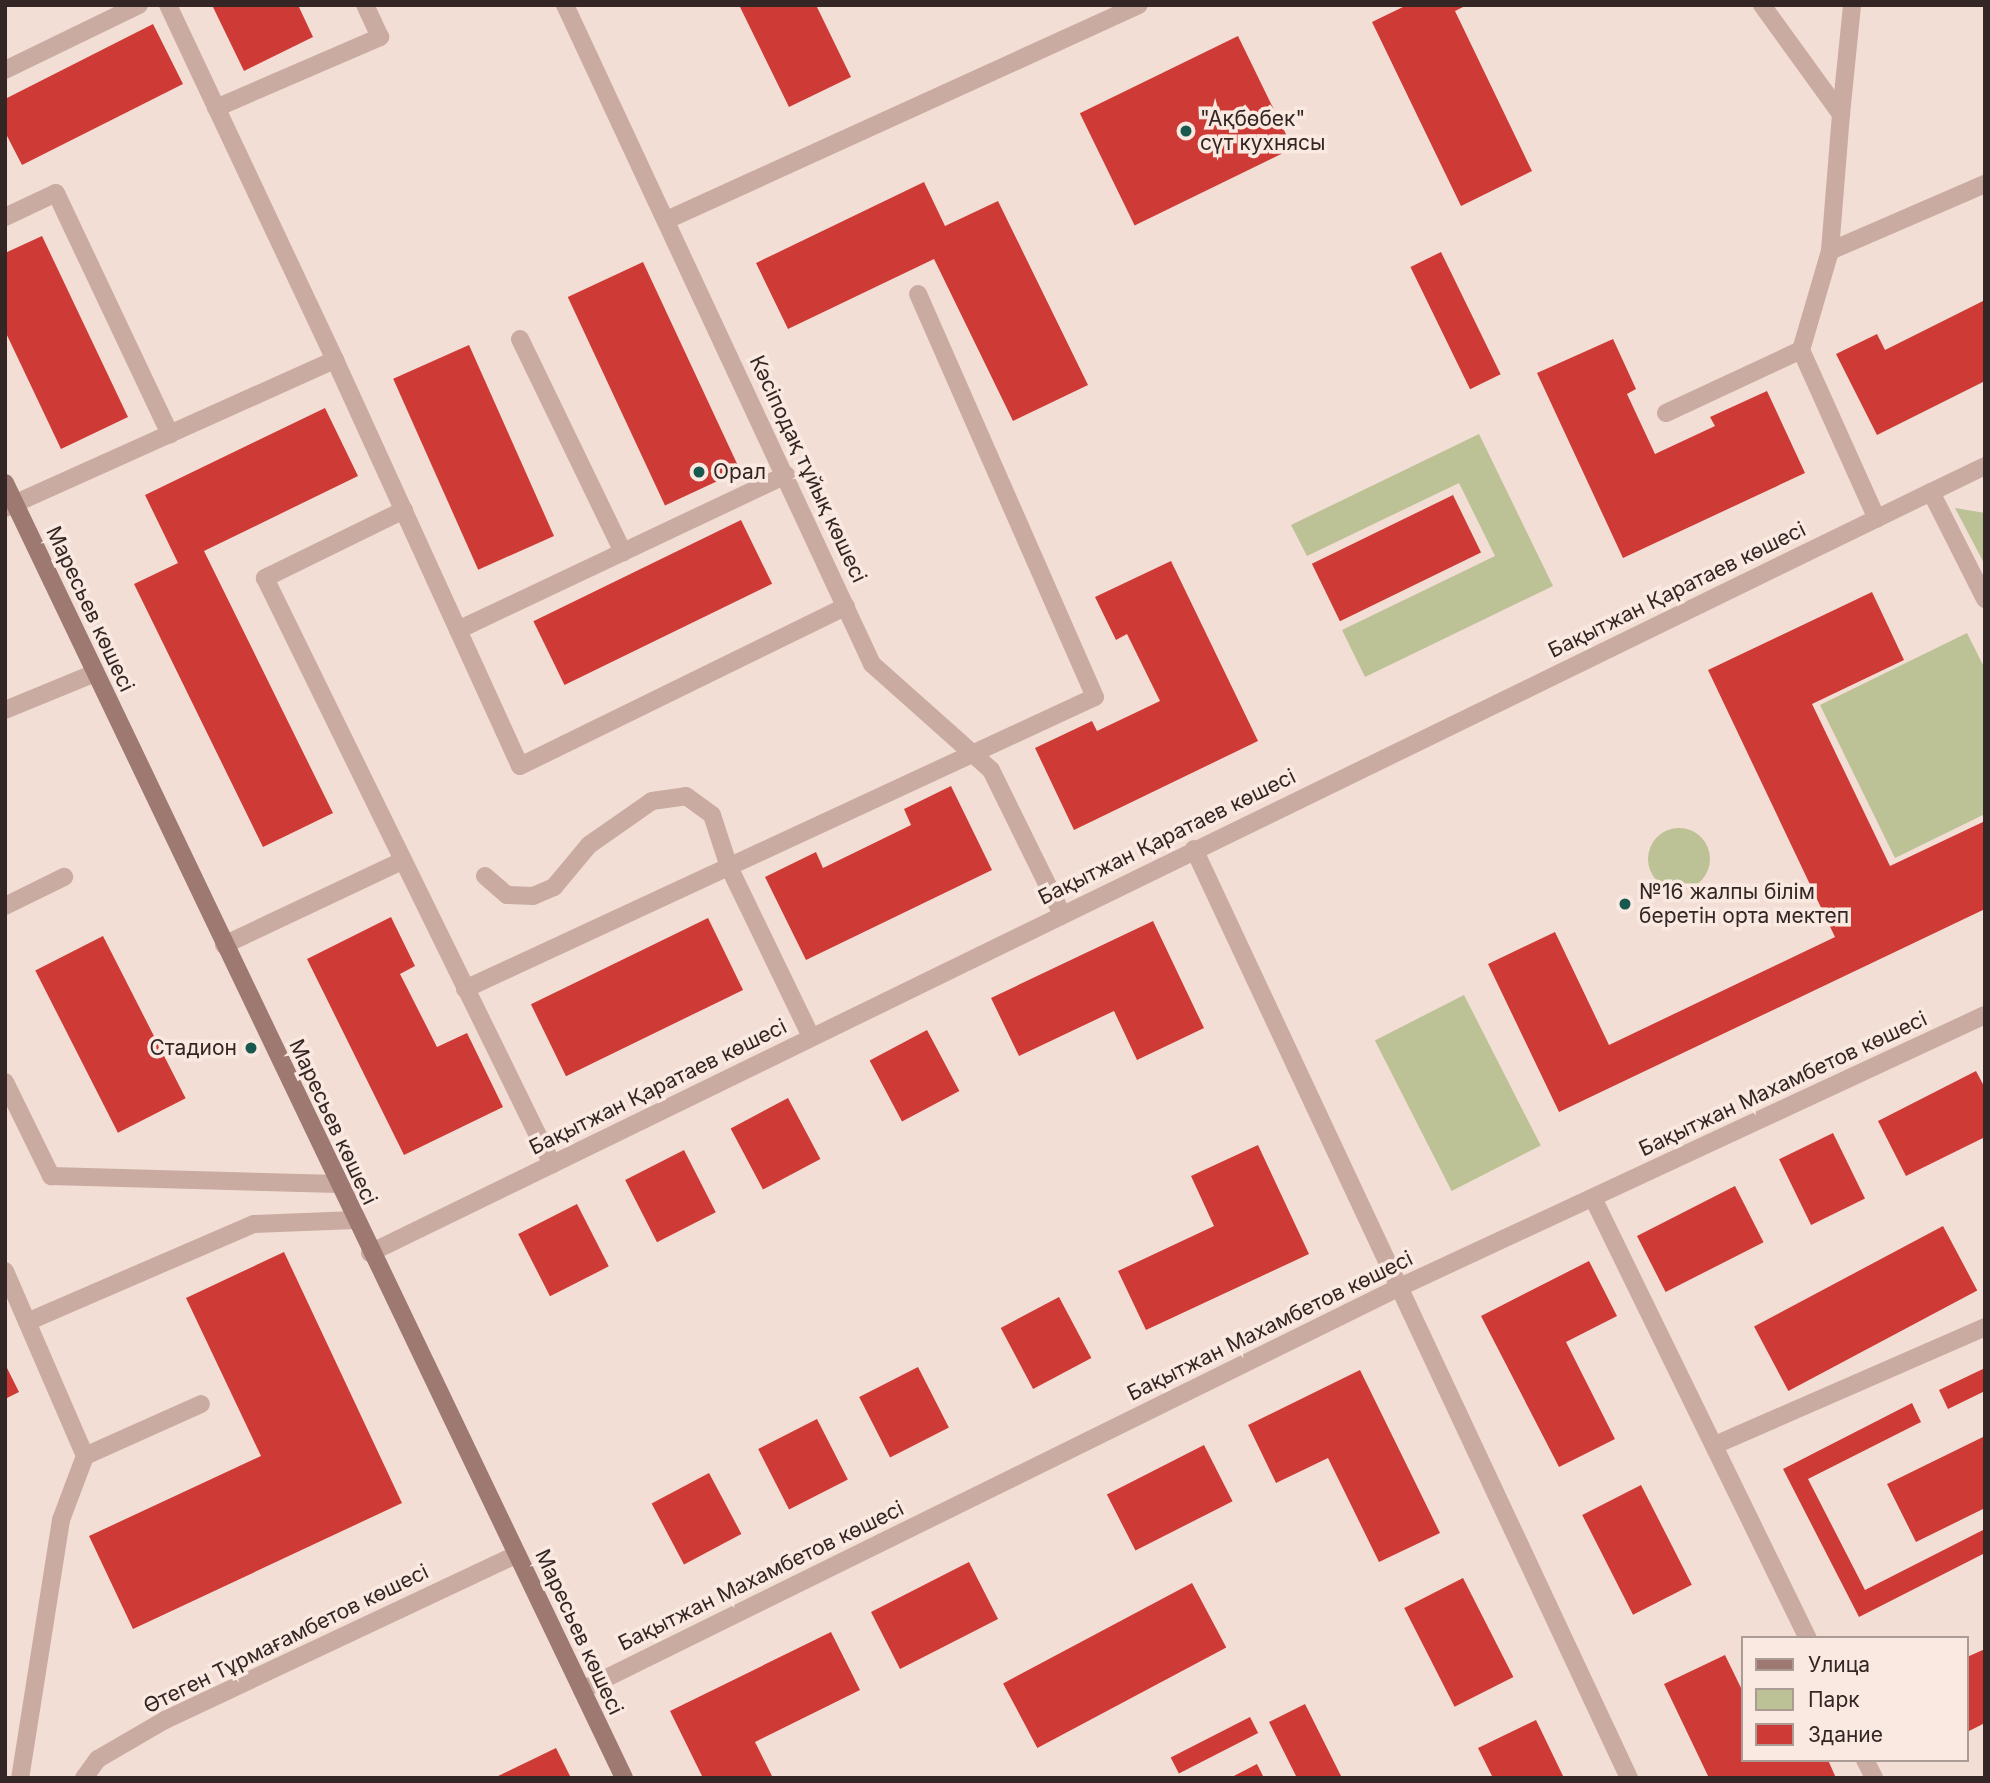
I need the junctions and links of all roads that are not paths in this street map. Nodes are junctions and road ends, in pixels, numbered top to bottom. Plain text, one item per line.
1 (139, 5) edge
2 (168, 5) edge
3 (365, 5) edge
4 (565, 5) edge
5 (1139, 5) edge
6 (1762, 5) edge
7 (1852, 5) edge
8 (5, 70) edge
9 (216, 108) junction
10 (1841, 114) junction
11 (1985, 184) edge
12 (5, 218) edge
13 (669, 219) junction
14 (1830, 251) junction
15 (918, 294) dead end
16 (520, 339) dead end
17 (1801, 350) junction
18 (335, 360) junction
19 (1666, 413) dead end
20 (170, 434) junction
21 (1985, 466) edge
22 (786, 475) junction
23 (5, 483) edge
24 (1931, 492) junction
25 (10, 506) edge
26 (404, 510) junction
27 (1877, 519) junction
28 (623, 552) junction
29 (1985, 599) edge
30 (846, 606) junction
31 (458, 630) junction
32 (95, 673) junction
33 (5, 710) edge
34 (972, 753) junction
35 (1194, 849) junction
36 (402, 861) junction
37 (729, 867) junction
38 (485, 876) dead end
39 (64, 877) dead end
40 (5, 906) edge
41 (1062, 914) junction
42 (225, 945) junction
43 (465, 989) junction
44 (1985, 1015) edge
45 (811, 1037) junction
46 (5, 1083) edge
47 (552, 1164) junction
48 (338, 1184) junction
49 (1593, 1198) junction
50 (355, 1220) junction
51 (370, 1253) junction
52 (5, 1271) edge
53 (1400, 1287) junction
54 (27, 1322) junction
55 (1985, 1327) edge
56 (201, 1404) dead end
57 (1715, 1445) junction
58 (85, 1456) junction
59 (517, 1554) junction
60 (1807, 1636) edge
61 (582, 1690) junction
62 (1866, 1762) edge
63 (20, 1778) edge
64 (84, 1778) edge
65 (624, 1778) edge
66 (1629, 1778) edge
67 (1874, 1778) edge

1 - 8 street
2 - 9 street
3 - 9 street
4 - 13 street, Кәсіподақ тұйық көшесі
5 - 13 street
6 - 10 street
7 - 10 street
9 - 18 street
10 - 14 street
11 - 14 street
12 - 20 street
13 - 22 street, Кәсіподақ тұйық көшесі
14 - 17 street
15 - 34 street
16 - 28 street
17 - 19 street
17 - 27 street
18 - 20 street
18 - 26 street
20 - 25 street
21 - 24 street, Бақытжан Қаратаев көшесі
22 - 28 street
22 - 30 street, Кәсіподақ тұйық көшесі
23 - 25 main road, Маресьев көшесі
24 - 27 street, Бақытжан Қаратаев көшесі
24 - 29 street
25 - 32 main road, Маресьев көшесі
26 - 31 street
26 - 36 street
27 - 35 street, Бақытжан Қаратаев көшесі
28 - 31 street
30 - 31 street
30 - 34 street, Кәсіподақ тұйық көшесі
32 - 33 street
32 - 42 main road, Маресьев көшесі
34 - 37 street
34 - 41 street, Кәсіподақ тұйық көшесі
35 - 41 street, Бақытжан Қаратаев көшесі
35 - 53 street
36 - 42 street
36 - 43 street
37 - 38 street
37 - 43 street
37 - 45 street
39 - 40 street
41 - 45 street, Бақытжан Қаратаев көшесі
42 - 48 main road, Маресьев көшесі
43 - 47 street
44 - 49 street, Бақытжан Махамбетов көшесі
45 - 47 street, Бақытжан Қаратаев көшесі
46 - 48 street
47 - 51 street, Бақытжан Қаратаев көшесі
48 - 50 main road, Маресьев көшесі
49 - 53 street, Бақытжан Махамбетов көшесі
49 - 57 street
50 - 51 main road, Маресьев көшесі
50 - 54 street
51 - 59 main road, Маресьев көшесі
52 - 54 street
53 - 61 street, Бақытжан Махамбетов көшесі
53 - 66 street
54 - 58 street
55 - 57 street
56 - 58 street
57 - 60 street
58 - 63 street
59 - 61 main road, Маресьев көшесі
59 - 64 street, Өтеген Тұрмағамбетов көшесі
61 - 65 main road, Маресьев көшесі
62 - 67 street

